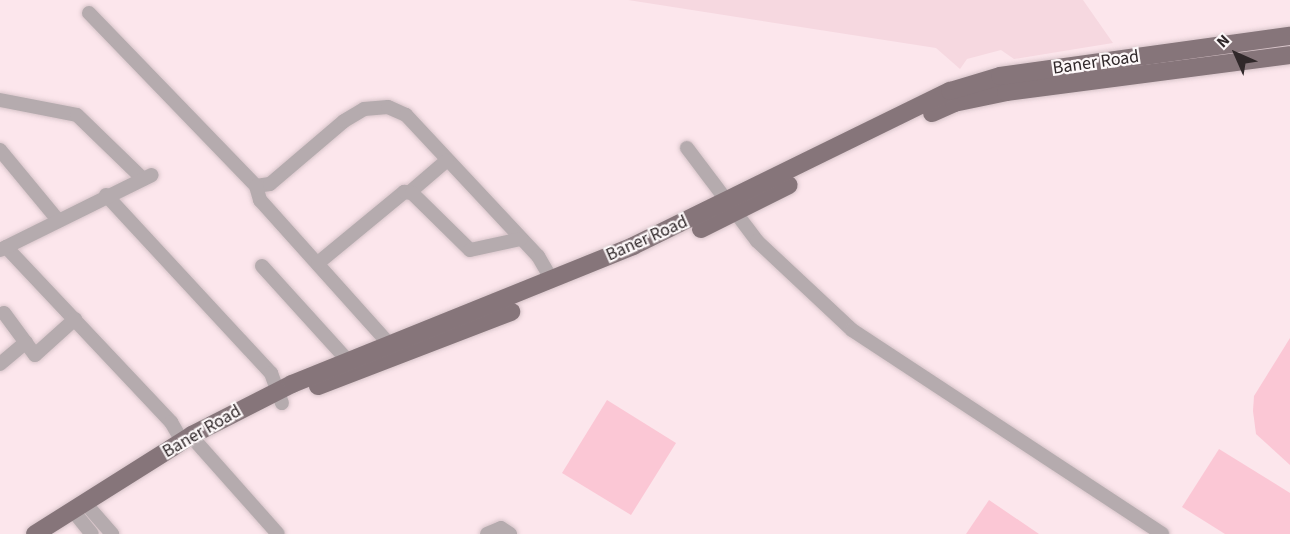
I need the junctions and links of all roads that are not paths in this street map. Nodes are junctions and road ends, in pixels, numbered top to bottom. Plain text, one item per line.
1 (89, 13) dead end
2 (1290, 36) edge
3 (1290, 55) edge
4 (0, 100) edge
5 (687, 148) dead end
6 (0, 150) edge
7 (446, 161) junction
8 (256, 186) junction
9 (410, 192) junction
10 (106, 195) junction
11 (733, 207) junction
12 (58, 220) junction
13 (522, 239) junction
14 (3, 248) edge
15 (318, 263) junction
16 (262, 266) dead end
17 (548, 282) junction
18 (4, 313) dead end
19 (75, 319) junction
20 (26, 342) junction
21 (390, 345) junction
22 (348, 362) junction
23 (0, 364) edge
24 (281, 396) junction
25 (190, 443) junction
26 (85, 517) edge
27 (35, 534) edge
28 (60, 534) edge
29 (112, 534) edge
30 (278, 534) edge
31 (487, 534) edge
32 (510, 534) edge
33 (1162, 534) edge

1 - 8 street
2 - 11 main road, Baner Road
3 - 11 main road, Baner Road
4 - 10 street
5 - 11 street
6 - 12 street
7 - 8 street
7 - 9 street
7 - 13 street
8 - 15 street
9 - 13 street
9 - 15 street
10 - 12 street
10 - 24 street
11 - 17 main road, Baner Road
11 - 24 main road, Baner Road
11 - 33 street
12 - 14 street
13 - 17 street
14 - 19 street
15 - 21 street
16 - 22 street
17 - 21 main road, Baner Road
18 - 20 street
19 - 20 street
19 - 25 street
20 - 23 street
21 - 22 main road, Baner Road
22 - 24 main road, Baner Road
24 - 25 main road, Baner Road
25 - 26 main road, Baner Road
25 - 30 street
26 - 27 main road, Baner Road
26 - 28 main road, Baner Road
26 - 29 street
31 - 32 street

